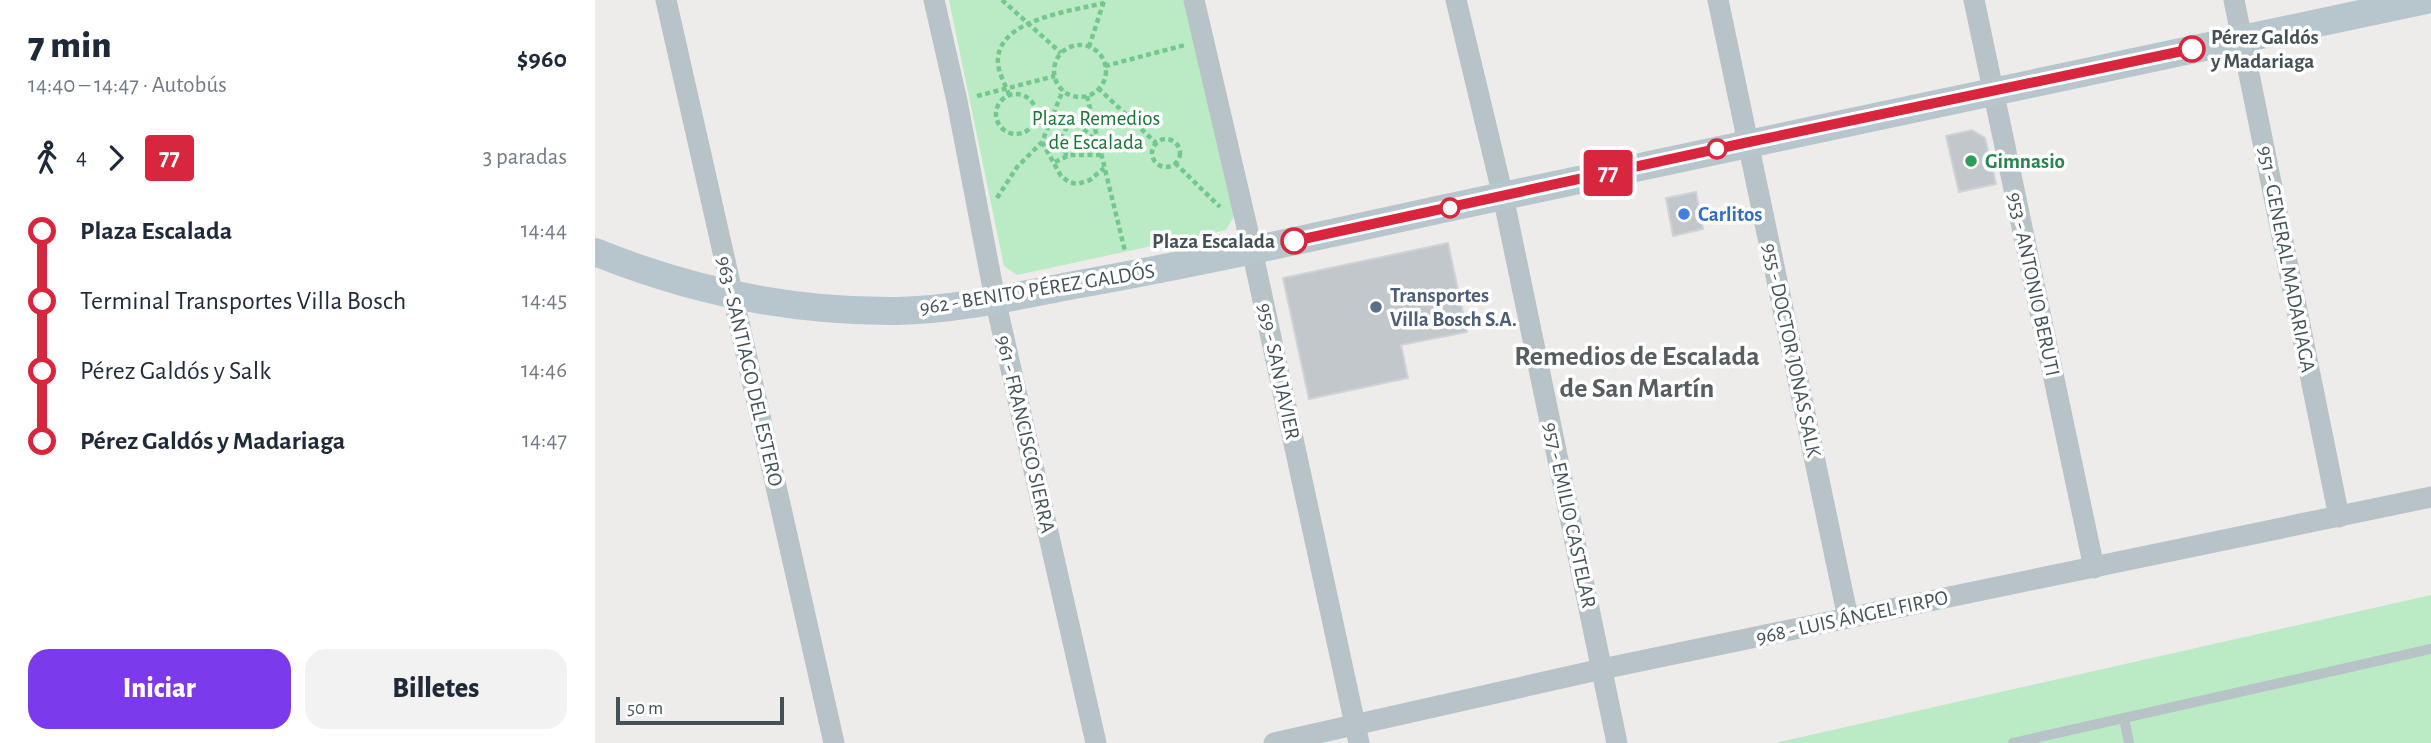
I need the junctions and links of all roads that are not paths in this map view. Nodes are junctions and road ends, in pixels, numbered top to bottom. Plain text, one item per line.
1 (666, 0) edge
2 (934, 0) edge
3 (1195, 0) edge
4 (1456, 0) edge
5 (1718, 0) edge
6 (1974, 0) edge
7 (2234, 0) edge
8 (2426, 0) edge
9 (2242, 39) junction
10 (1994, 91) junction
11 (1749, 142) junction
12 (1503, 196) junction
13 (1252, 250) junction
14 (595, 252) edge
15 (733, 296) junction
16 (995, 299) junction
17 (2431, 497) edge
18 (2339, 517) junction
19 (2094, 568) junction
20 (1848, 618) junction
21 (2431, 649) edge
22 (1602, 669) junction
23 (2124, 718) junction
24 (1357, 735) edge
25 (834, 743) edge
26 (1096, 743) edge
27 (1274, 743) edge
28 (1617, 743) edge
29 (2013, 743) edge
30 (2129, 743) edge

1 - 15 street, 963 - SANTIAGO DEL ESTERO
2 - 16 street, 961 - FRANCISCO SIERRA
3 - 13 street, 959 - SAN JAVIER
4 - 12 street, 957 - EMILIO CASTELAR
5 - 11 street, 955 - DOCTOR JONAS SALK
6 - 10 street, 953 - ANTONIO BERUTI
7 - 9 street, 951 - GENERAL MADARIAGA
8 - 9 main road, 962 - BENITO PÉREZ GALDÓS
9 - 10 main road, 962 - BENITO PÉREZ GALDÓS
9 - 18 street, 951 - GENERAL MADARIAGA
10 - 11 main road, 962 - BENITO PÉREZ GALDÓS
10 - 19 street, 953 - ANTONIO BERUTI
11 - 12 main road, 962 - BENITO PÉREZ GALDÓS
11 - 20 street, 955 - DOCTOR JONAS SALK
12 - 13 main road, 962 - BENITO PÉREZ GALDÓS
12 - 22 street, 957 - EMILIO CASTELAR
13 - 16 main road, 962 - BENITO PÉREZ GALDÓS
13 - 24 street, 959 - SAN JAVIER
14 - 15 main road, 962 - BENITO PÉREZ GALDÓS
15 - 16 main road, 962 - BENITO PÉREZ GALDÓS
15 - 25 street, 963 - SANTIAGO DEL ESTERO
16 - 26 street, 961 - FRANCISCO SIERRA
17 - 18 street, 968 - LUIS ÁNGEL FIRPO
18 - 19 street, 968 - LUIS ÁNGEL FIRPO
19 - 20 street, 968 - LUIS ÁNGEL FIRPO
20 - 22 street, 968 - LUIS ÁNGEL FIRPO
21 - 23 lane
22 - 24 street, 968 - LUIS ÁNGEL FIRPO
22 - 28 street, 957 - EMILIO CASTELAR
23 - 29 lane
23 - 30 lane
24 - 27 street, 968 - LUIS ÁNGEL FIRPO

